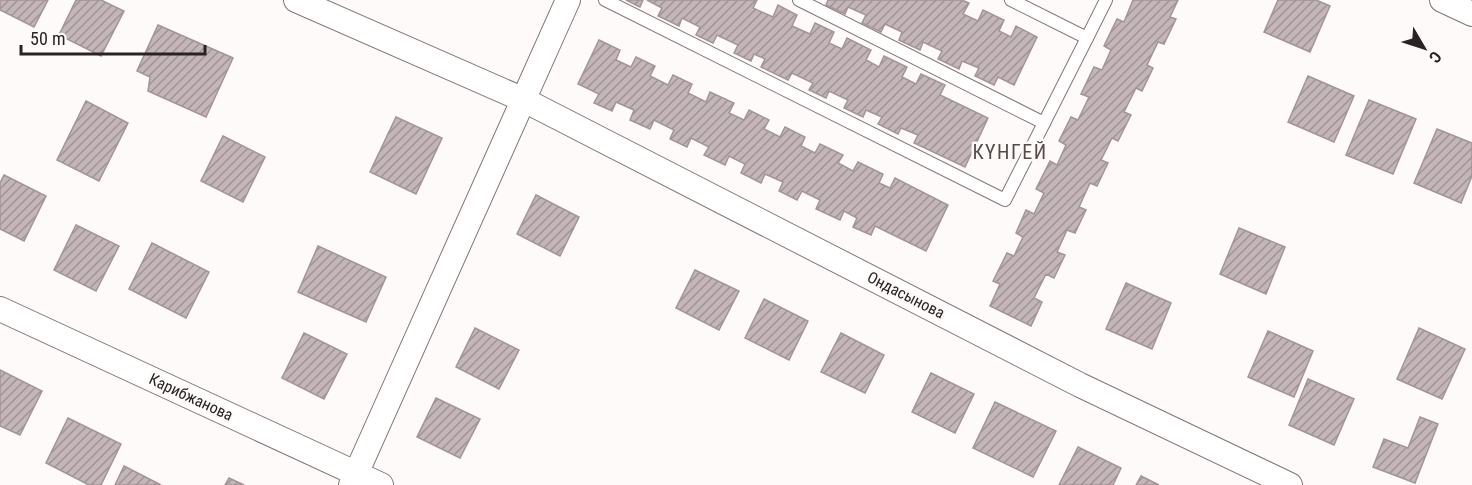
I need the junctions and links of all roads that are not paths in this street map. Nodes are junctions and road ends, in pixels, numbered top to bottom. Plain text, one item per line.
1 (296, 0) edge
2 (568, 0) edge
3 (605, 0) edge
4 (799, 0) edge
5 (1011, 0) edge
6 (1106, 0) edge
7 (1442, 0) edge
8 (1472, 14) edge
9 (1087, 38) junction
10 (524, 99) junction
11 (1044, 123) junction
12 (0, 309) edge
13 (354, 479) edge
14 (381, 485) edge
15 (1290, 485) edge

1 - 10 street, Ондасынова
2 - 10 street
3 - 11 lane
4 - 11 lane
5 - 9 lane
6 - 9 lane
7 - 8 street
9 - 11 lane
10 - 13 street
10 - 15 street, Ондасынова
12 - 13 street, Карибжанова
13 - 14 street, Карибжанова

